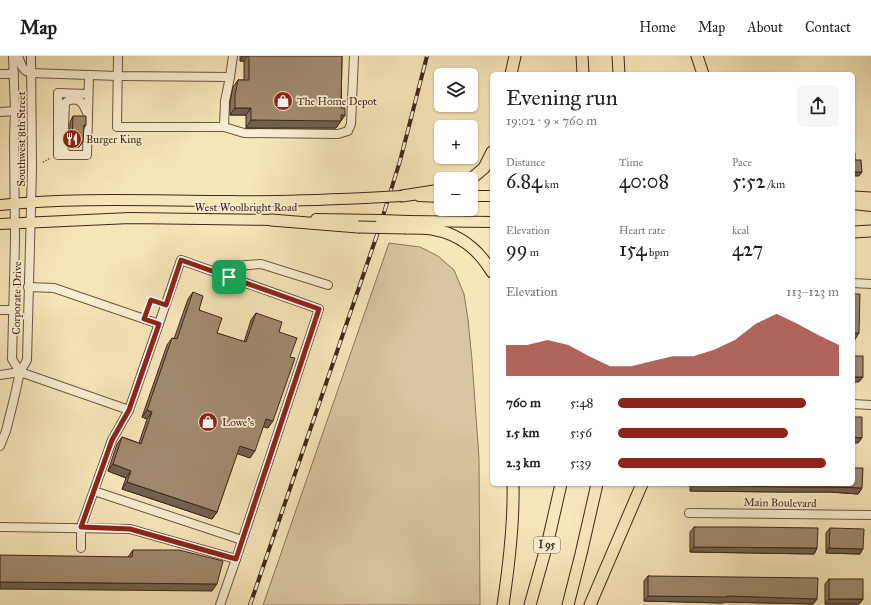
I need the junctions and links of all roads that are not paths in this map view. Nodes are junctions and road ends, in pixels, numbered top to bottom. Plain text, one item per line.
1 (13, 56) edge
2 (18, 56) edge
3 (31, 56) edge
4 (118, 56) edge
5 (233, 56) edge
6 (354, 56) edge
7 (516, 56) edge
8 (582, 56) edge
9 (618, 56) edge
10 (697, 56) edge
11 (31, 72) junction
12 (512, 72) edge
13 (515, 72) edge
14 (583, 72) edge
15 (619, 72) edge
16 (702, 72) edge
17 (0, 74) edge
18 (14, 74) junction
19 (88, 75) junction
20 (118, 76) junction
21 (230, 77) junction
22 (88, 94) junction
23 (15, 111) junction
24 (0, 112) edge
25 (88, 114) junction
26 (224, 127) junction
27 (67, 155) junction
28 (490, 156) edge
29 (478, 173) edge
30 (434, 192) edge
31 (418, 195) junction
32 (402, 196) joint
33 (434, 196) edge
34 (478, 196) edge
35 (490, 196) edge
36 (855, 196) edge
37 (871, 198) edge
38 (31, 202) junction
39 (15, 203) junction
40 (855, 204) edge
41 (0, 205) edge
42 (871, 206) edge
43 (270, 220) joint
44 (30, 222) junction
45 (490, 222) edge
46 (15, 223) junction
47 (0, 224) edge
48 (407, 224) junction
49 (855, 227) edge
50 (871, 227) edge
51 (871, 231) edge
52 (855, 232) edge
53 (490, 269) edge
54 (229, 277) junction
55 (855, 283) edge
56 (871, 284) edge
57 (328, 286) dead end
58 (28, 287) junction
59 (0, 310) edge
60 (13, 310) junction
61 (159, 324) junction
62 (20, 372) junction
63 (0, 375) edge
64 (855, 404) edge
65 (871, 405) edge
66 (129, 410) junction
67 (0, 446) edge
68 (513, 486) edge
69 (561, 486) edge
70 (597, 486) edge
71 (641, 486) edge
72 (94, 491) junction
73 (689, 513) dead end
74 (871, 514) edge
75 (0, 527) edge
76 (81, 527) junction
77 (242, 540) junction
78 (81, 548) dead end
79 (236, 559) junction
80 (220, 605) edge
81 (503, 605) edge
82 (530, 605) edge
83 (568, 605) edge
84 (590, 605) edge

1 - 18 street, Southwest 8th Street
2 - 11 street
3 - 11 street, Southwest 8th Street
4 - 20 street
5 - 21 street
6 - 26 street
7 - 12 highway
7 - 13 highway
8 - 14 highway
9 - 15 highway
10 - 16 highway
11 - 19 street
11 - 38 street, Southwest 8th Street
17 - 18 street
18 - 23 street, Southwest 8th Street
19 - 20 street
19 - 22 street
20 - 21 street
20 - 26 street
21 - 26 street
22 - 25 street
22 - 27 street
23 - 24 street
23 - 39 street, Southwest 8th Street
25 - 27 street
25 - 27 street
28 - 29 highway
30 - 31 highway
31 - 32 highway
31 - 33 main road
32 - 38 main road, West Woolbright Road, bridge
34 - 35 main road
36 - 37 highway
38 - 39 main road, West Woolbright Road
38 - 44 street, Southwest 8th Street
39 - 41 main road, West Woolbright Road
39 - 46 street, Southwest 8th Street
40 - 42 main road
43 - 44 main road, West Woolbright Road
43 - 48 highway, bridge
44 - 46 main road, West Woolbright Road
44 - 58 street, Corporate Drive
45 - 48 main road
46 - 47 main road, West Woolbright Road
46 - 60 street, Corporate Drive
48 - 53 highway
49 - 50 main road
51 - 52 highway
54 - 57 street
54 - 61 street
54 - 77 street
55 - 56 street
58 - 61 street
58 - 62 street, Corporate Drive
59 - 60 street
60 - 62 street, Corporate Drive
61 - 66 street
62 - 63 street
62 - 66 street
62 - 67 street, Corporate Drive
64 - 65 street
66 - 72 street
68 - 81 highway
69 - 82 highway, I 95
70 - 83 highway
71 - 84 highway
72 - 76 street
72 - 77 street
73 - 74 street, Main Boulevard
75 - 76 street
76 - 78 street
76 - 79 street
77 - 79 street
79 - 80 street

